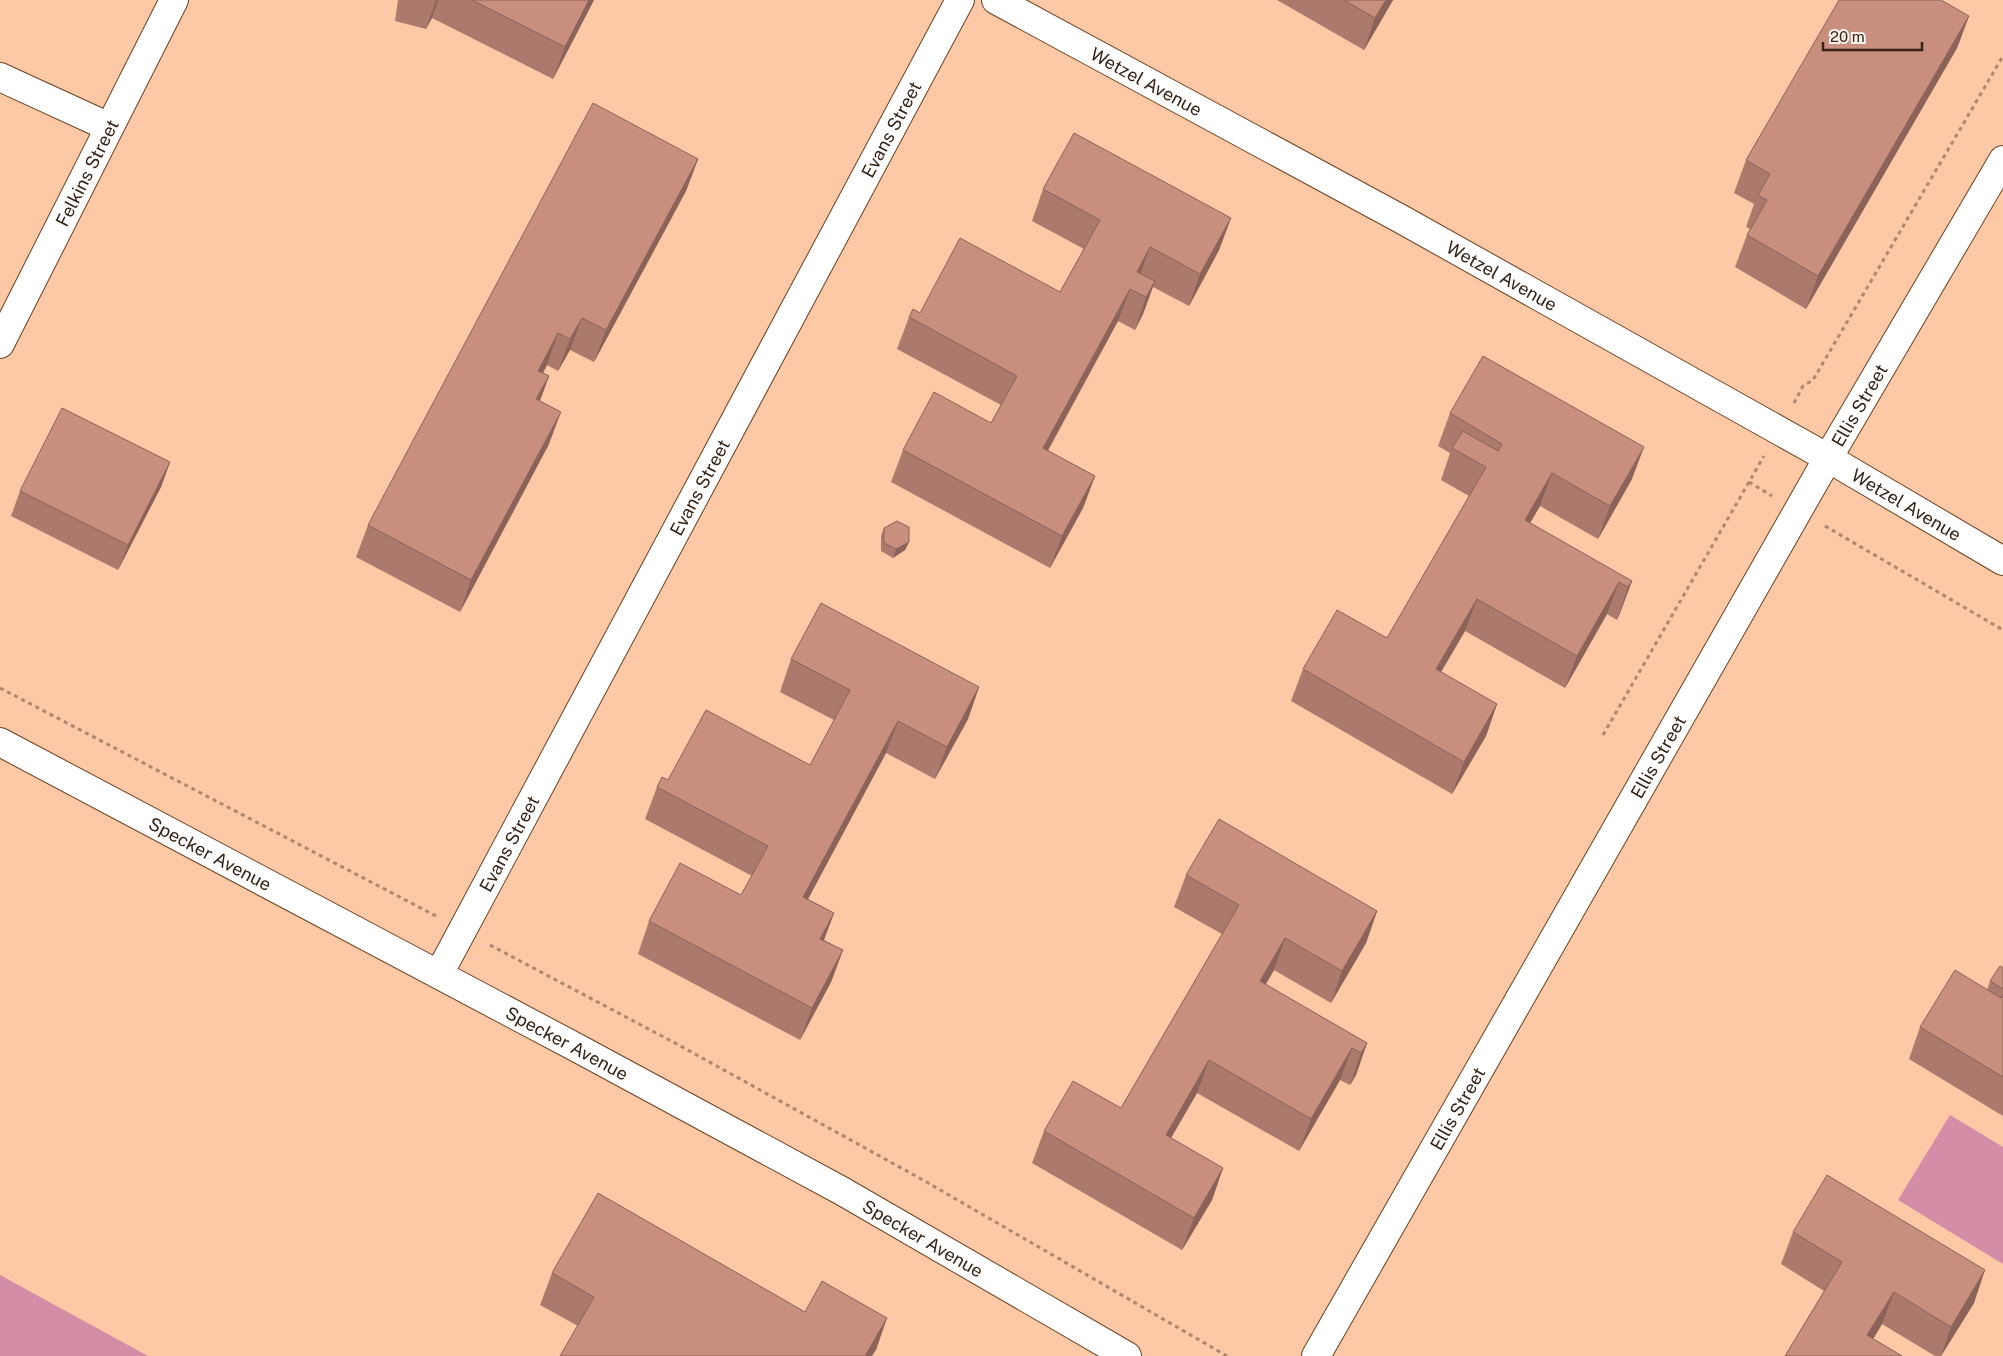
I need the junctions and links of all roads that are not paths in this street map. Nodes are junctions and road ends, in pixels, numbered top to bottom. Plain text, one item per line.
1 (174, 0) edge
2 (960, 0) edge
3 (996, 0) edge
4 (0, 77) edge
5 (109, 127) junction
6 (2003, 160) edge
7 (0, 344) edge
8 (1828, 458) junction
9 (2003, 561) edge
10 (0, 742) edge
11 (439, 974) junction
12 (1127, 1356) edge
13 (1316, 1356) edge

1 - 5 street, Felkins Street
2 - 11 street, Evans Street
3 - 8 street, Wetzel Avenue
4 - 5 street
5 - 7 street, Felkins Street
6 - 8 street, Ellis Street
8 - 9 street, Wetzel Avenue
8 - 13 street, Ellis Street
10 - 11 street, Specker Avenue
11 - 12 street, Specker Avenue

